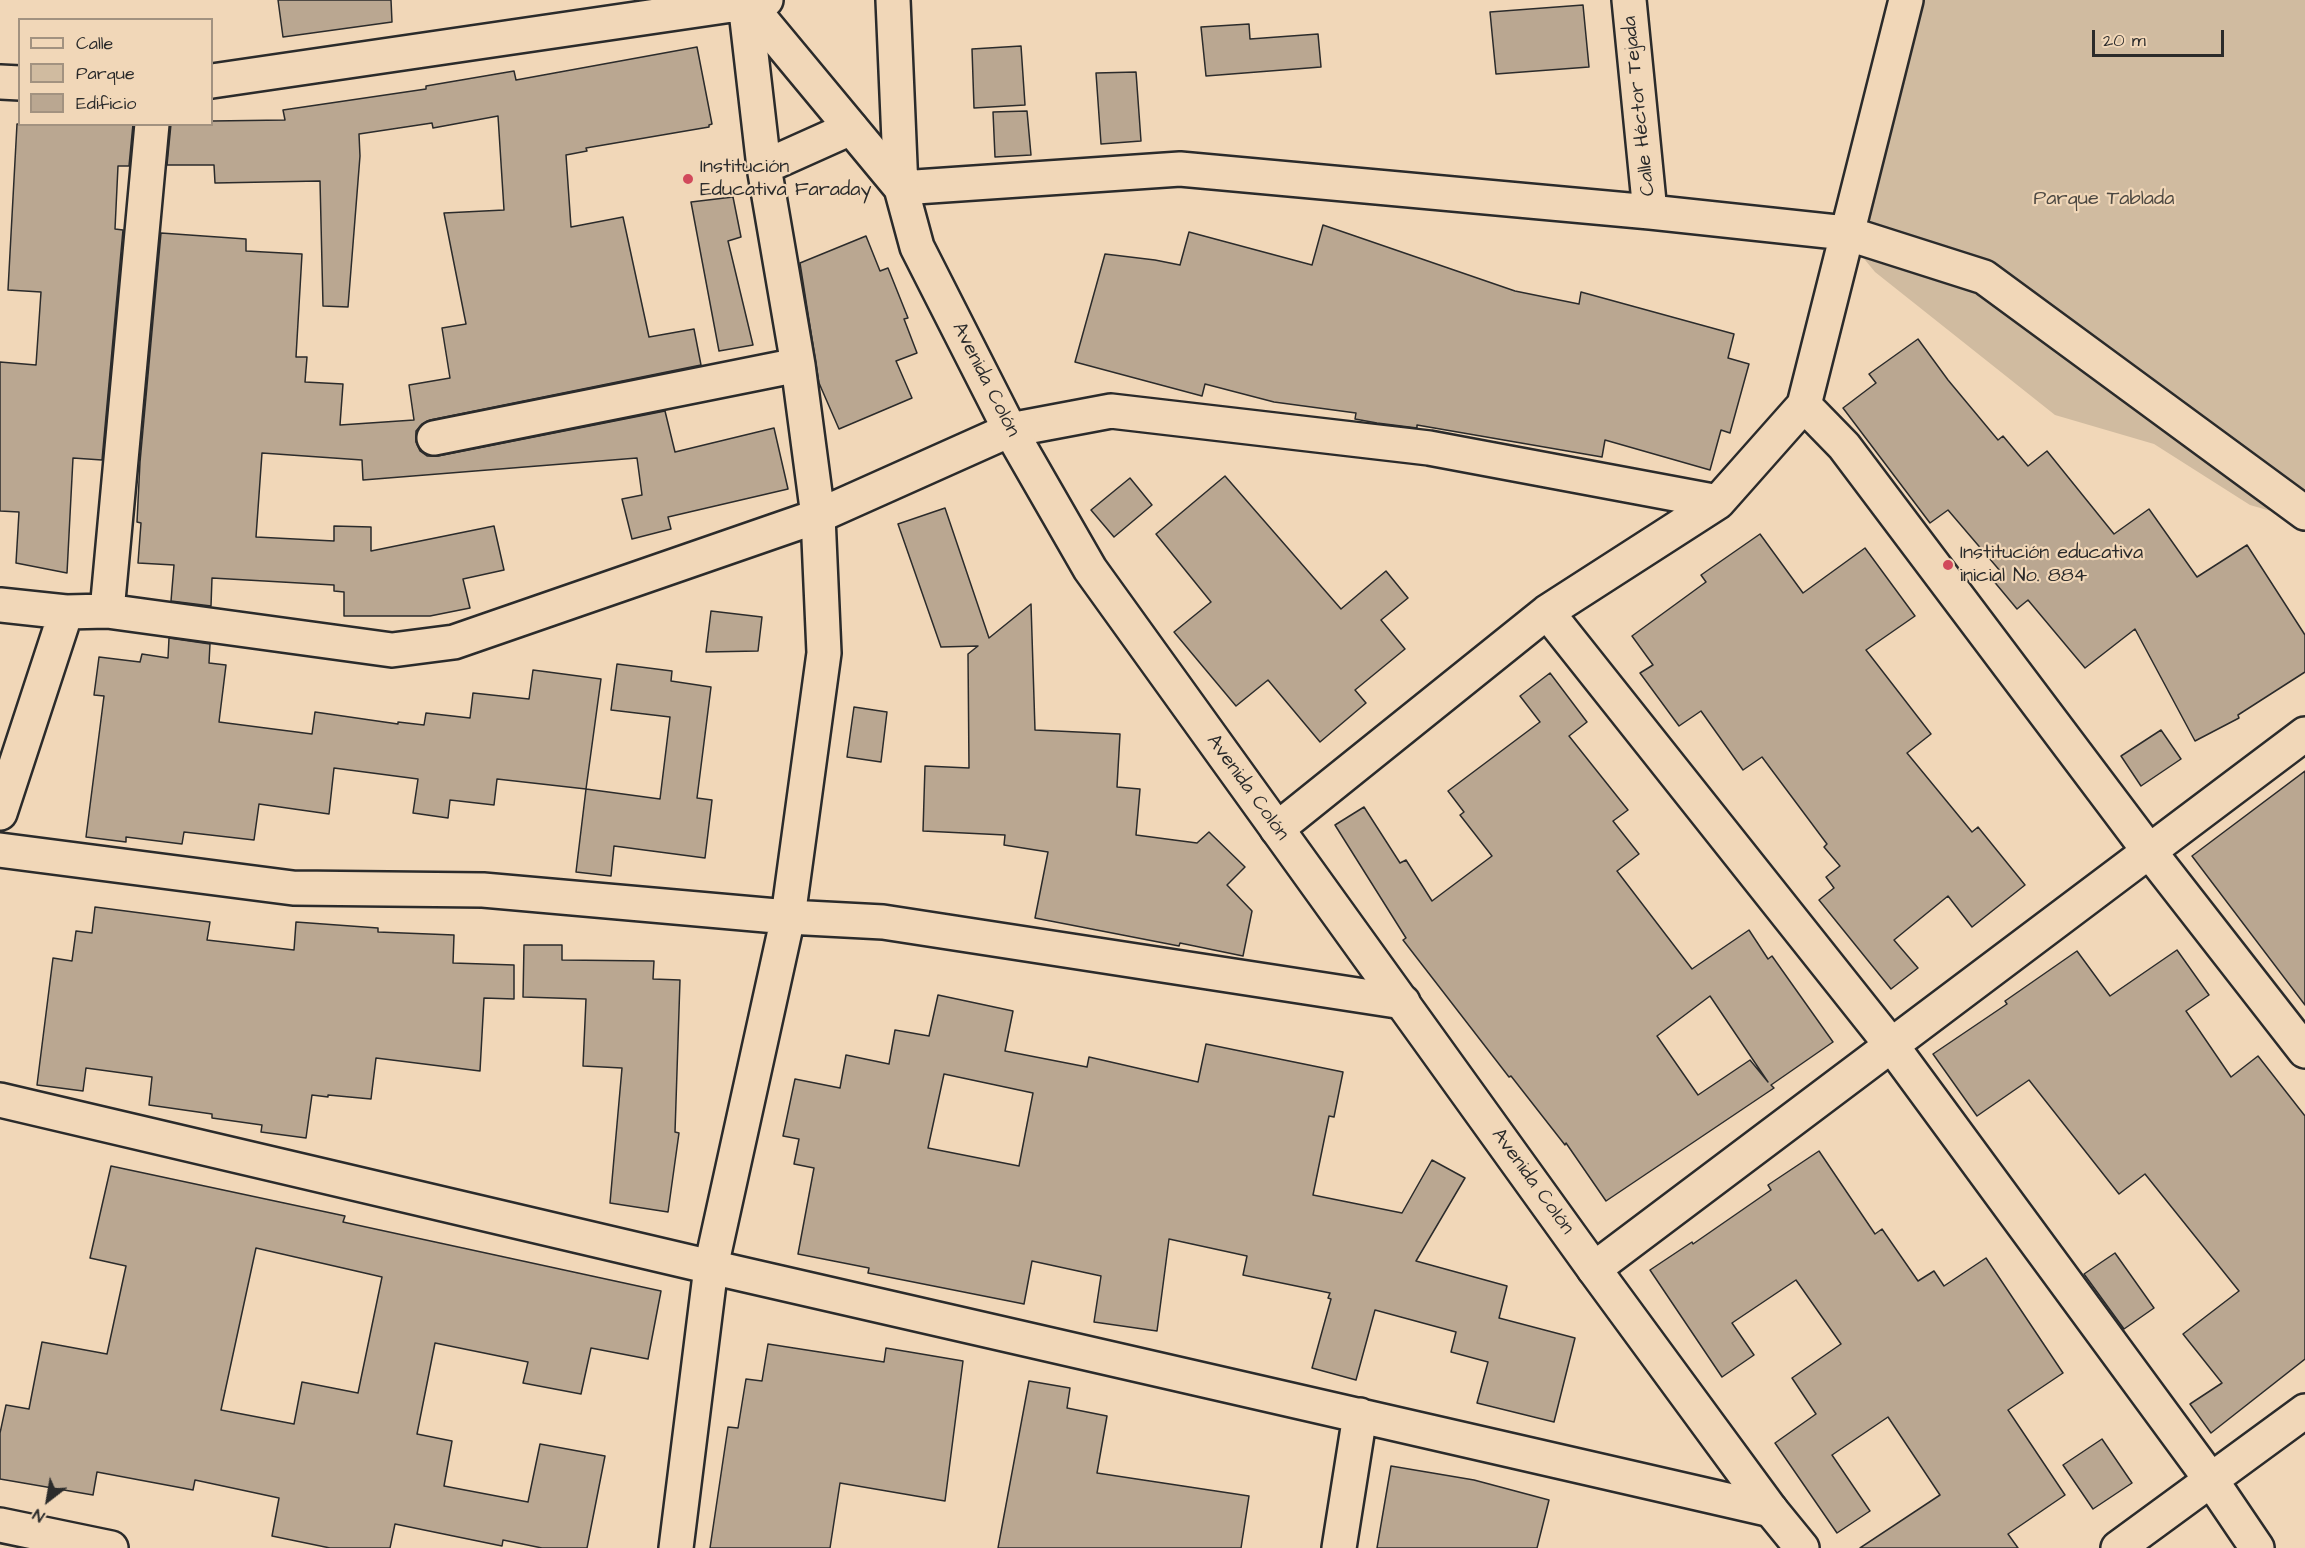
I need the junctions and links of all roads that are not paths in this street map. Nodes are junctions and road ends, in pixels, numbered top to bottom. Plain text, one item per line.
1 (893, 0) edge
2 (1629, 0) edge
3 (1906, 0) edge
4 (752, 1) edge
5 (213, 81) edge
6 (0, 82) edge
7 (18, 83) edge
8 (152, 126) edge
9 (850, 128) junction
10 (764, 167) junction
11 (901, 188) junction
12 (1650, 212) junction
13 (1846, 233) junction
14 (798, 365) junction
15 (1804, 405) junction
16 (1010, 430) junction
17 (434, 438) dead end
18 (1718, 502) junction
19 (2305, 513) edge
20 (818, 516) junction
21 (0, 605) edge
22 (107, 611) junction
23 (66, 612) junction
24 (1547, 612) junction
25 (2305, 734) edge
26 (0, 813) edge
27 (1276, 829) junction
28 (0, 850) edge
29 (2150, 851) junction
30 (788, 917) junction
31 (1402, 1002) junction
32 (1892, 1046) junction
33 (2305, 1051) edge
34 (0, 1100) edge
35 (711, 1267) junction
36 (1594, 1269) junction
37 (2305, 1411) edge
38 (1360, 1415) junction
39 (2211, 1480) junction
40 (1771, 1510) junction
41 (0, 1525) edge
42 (111, 1548) edge
43 (676, 1548) edge
44 (1339, 1548) edge
45 (1802, 1548) edge
46 (2118, 1548) edge
47 (2257, 1548) edge

1 - 11 street
2 - 12 street, Calle Héctor Tejada
3 - 13 street
4 - 5 street
4 - 9 street, Avenida Colón
4 - 10 street
6 - 7 street
8 - 22 street
9 - 10 street
9 - 11 street, Avenida Colón
10 - 14 street
11 - 12 street
11 - 16 street, Avenida Colón
12 - 13 street
13 - 15 street
13 - 19 street
14 - 17 street
14 - 20 street
15 - 18 street
15 - 29 street
16 - 18 street
16 - 20 street
16 - 27 street, Avenida Colón
18 - 24 street
20 - 22 street
20 - 30 street
21 - 23 street
22 - 23 street
23 - 26 street
24 - 27 street
24 - 32 street
25 - 29 street
27 - 31 street, Avenida Colón
28 - 30 street
29 - 32 street
29 - 33 street
30 - 31 street
30 - 35 street
31 - 36 street, Avenida Colón
32 - 36 street
32 - 39 street
34 - 35 street
35 - 38 street
35 - 43 street
36 - 40 street, Avenida Colón
37 - 39 street
38 - 40 street
38 - 44 street
39 - 46 street
39 - 47 street
40 - 45 street, Avenida Colón
41 - 42 street

